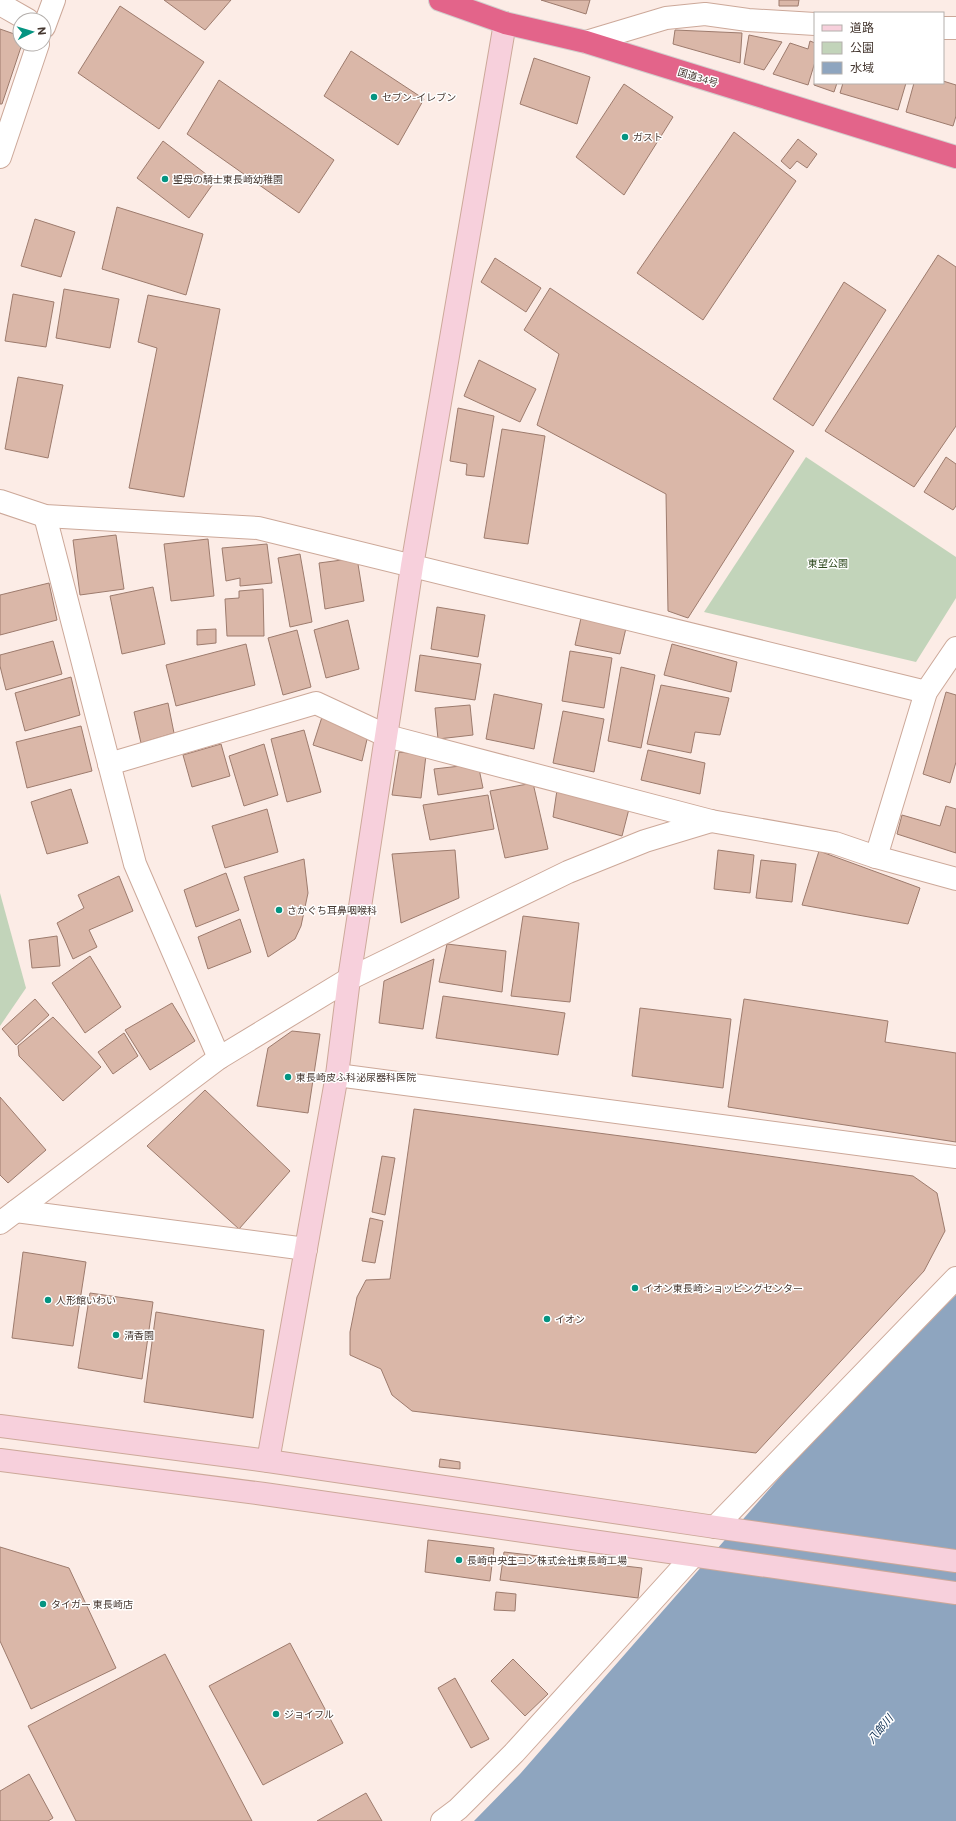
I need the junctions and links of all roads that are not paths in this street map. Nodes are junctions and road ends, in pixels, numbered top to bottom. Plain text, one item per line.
1 (54, 0) edge
2 (440, 0) edge
3 (0, 4) edge
4 (14, 12) edge
5 (50, 12) edge
6 (505, 23) junction
7 (814, 24) edge
8 (944, 28) edge
9 (956, 28) edge
10 (586, 42) junction
11 (35, 52) edge
12 (0, 157) edge
13 (956, 157) edge
14 (0, 502) edge
15 (45, 516) junction
16 (412, 566) junction
17 (956, 648) edge
18 (926, 692) junction
19 (387, 736) junction
20 (109, 764) junction
21 (711, 821) junction
22 (876, 857) junction
23 (956, 879) edge
24 (350, 979) junction
25 (219, 1058) junction
26 (337, 1075) junction
27 (956, 1157) edge
28 (8, 1217) edge
29 (306, 1249) junction
30 (956, 1278) edge
31 (0, 1426) edge
32 (0, 1460) edge
33 (268, 1461) junction
34 (715, 1527) junction
35 (693, 1556) junction
36 (956, 1561) edge
37 (956, 1593) edge
38 (442, 1821) edge

1 - 5 street
2 - 6 highway, 国道34号
3 - 4 street
6 - 10 highway, 国道34号
6 - 16 street
7 - 10 street
8 - 9 street
10 - 13 highway, 国道34号
11 - 12 street
14 - 15 street
15 - 16 street
15 - 20 street
16 - 18 street
16 - 19 street
17 - 18 street
18 - 22 street
19 - 20 street
19 - 21 street
19 - 24 street
20 - 25 street
21 - 22 street
21 - 24 street
22 - 23 street
24 - 25 street
24 - 26 street
25 - 28 street
26 - 27 street
26 - 29 street
28 - 29 street
29 - 33 street
30 - 34 street
31 - 33 street
32 - 35 street
33 - 34 street
34 - 36 street
35 - 37 street
35 - 38 street

